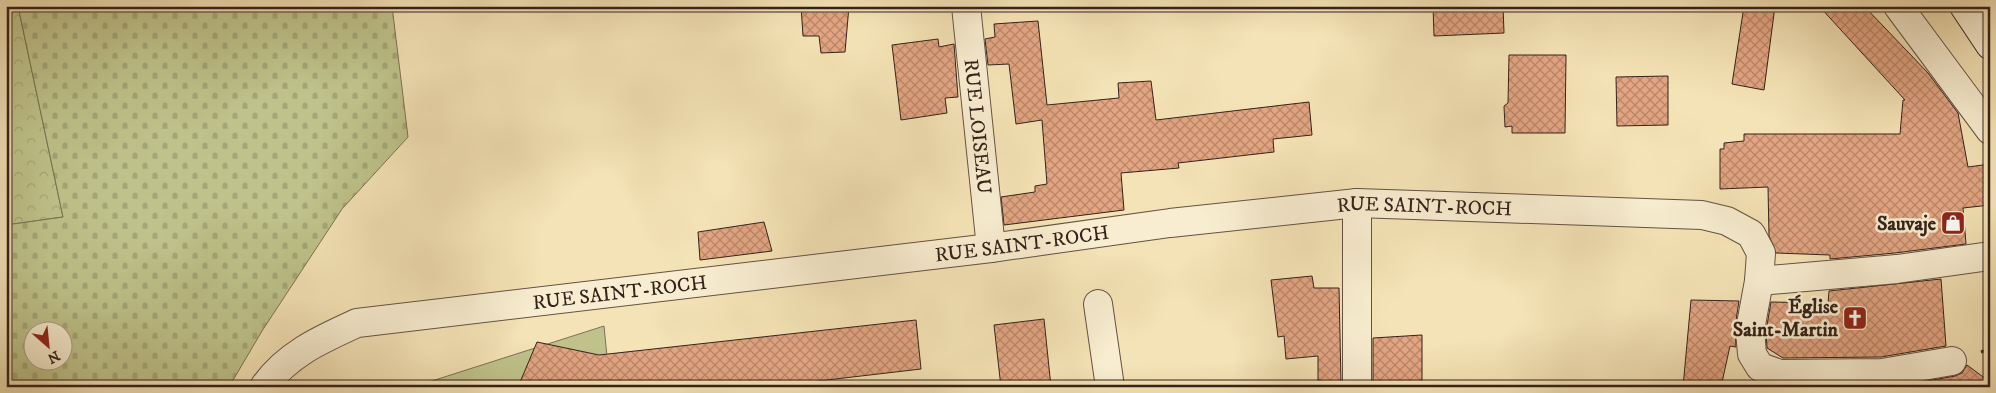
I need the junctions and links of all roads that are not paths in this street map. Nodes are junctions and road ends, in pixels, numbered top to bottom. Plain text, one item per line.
1 (966, 6) edge
2 (1898, 6) edge
3 (1964, 6) edge
4 (1990, 45) edge
5 (1990, 130) edge
6 (1357, 202) junction
7 (991, 248) junction
8 (1990, 256) edge
9 (1760, 281) junction
10 (1098, 304) dead end
11 (1952, 361) dead end
12 (264, 387) edge
13 (1110, 387) edge
14 (1358, 387) edge

1 - 7 street, RUE LOISEAU
2 - 5 street
3 - 4 street
6 - 7 street, RUE SAINT-ROCH
6 - 9 street, RUE SAINT-ROCH
6 - 14 street
7 - 12 street, RUE SAINT-ROCH
8 - 9 street
9 - 11 street, RUE SAINT-ROCH
10 - 13 street

